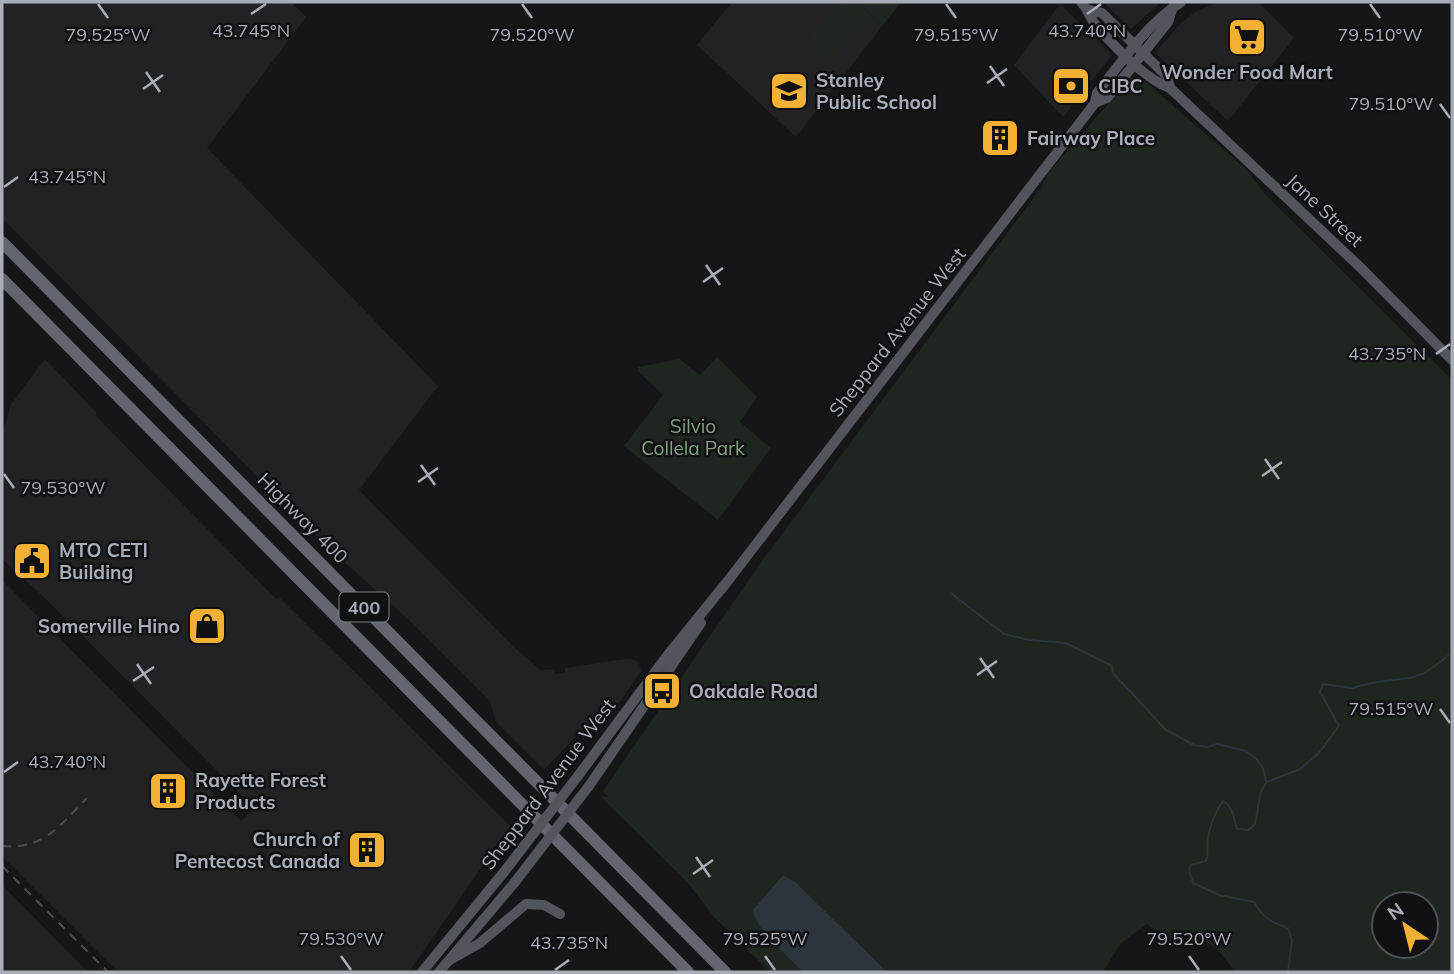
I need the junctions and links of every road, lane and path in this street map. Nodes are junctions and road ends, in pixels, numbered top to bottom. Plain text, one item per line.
1 (1177, 4) edge
2 (1085, 6) edge
3 (1139, 48) junction
4 (1130, 59) junction
5 (1170, 88) junction
6 (2, 242) edge
7 (2, 279) edge
8 (1452, 360) edge
9 (727, 582) junction
10 (560, 914) dead end
11 (450, 960) junction
12 (422, 972) edge
13 (439, 972) edge
14 (688, 972) edge
15 (724, 972) edge

1 - 3 main road, Sheppard Avenue West
2 - 3 main road, Jane Street
2 - 4 main road, Jane Street
3 - 4 main road, Sheppard Avenue West
3 - 5 main road, Jane Street
4 - 5 main road, Jane Street
4 - 9 main road, Sheppard Avenue West
5 - 8 main road, Jane Street
6 - 15 highway, Highway 400 / 400
7 - 14 highway, 400
9 - 11 main road, Sheppard Avenue West, bridge
9 - 12 main road, Sheppard Avenue West, bridge
10 - 11 main road
11 - 13 main road, Sheppard Avenue West

